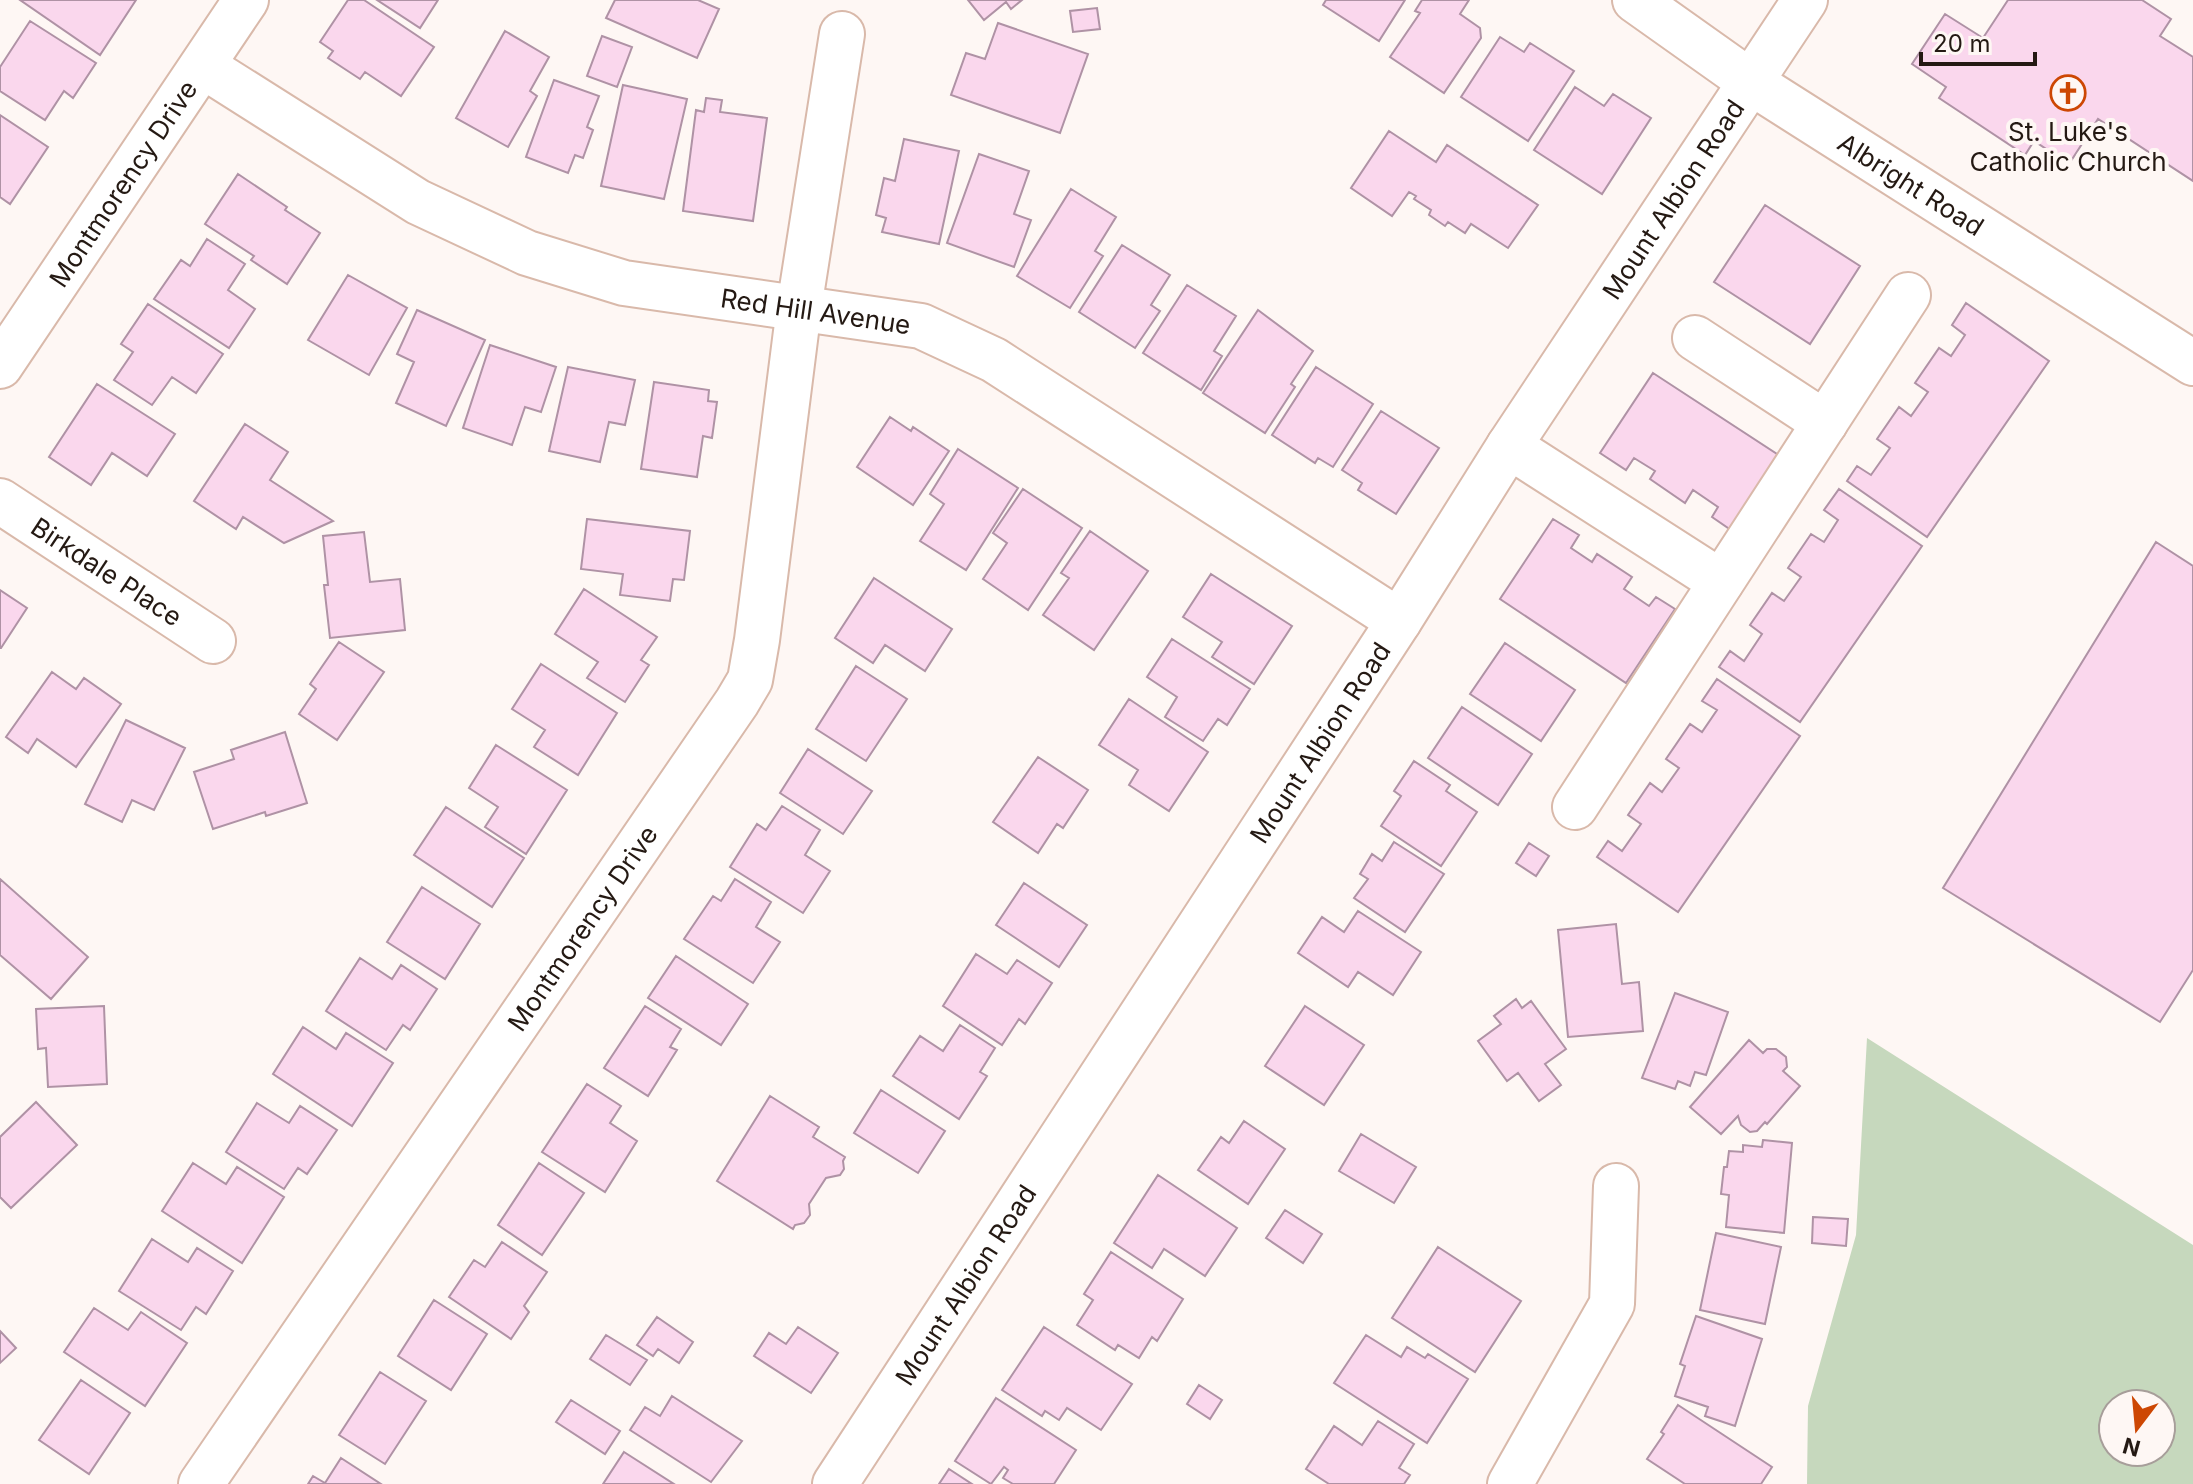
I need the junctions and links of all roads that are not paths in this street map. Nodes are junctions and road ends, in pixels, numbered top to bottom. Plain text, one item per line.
1 (246, 0) edge
2 (1635, 0) edge
3 (1805, 0) edge
4 (842, 34) dead end
5 (203, 66) junction
6 (1752, 83) junction
7 (1908, 295) dead end
8 (799, 308) junction
9 (1695, 338) dead end
10 (2193, 363) edge
11 (0, 366) edge
12 (1825, 423) junction
13 (1509, 446) junction
14 (0, 501) edge
15 (1721, 582) junction
16 (1399, 621) junction
17 (213, 641) dead end
18 (1575, 807) dead end
19 (1616, 1186) dead end
20 (201, 1484) edge
21 (835, 1484) edge
22 (1510, 1484) edge

1 - 5 street, Montmorency Drive
2 - 6 street, Albright Road
3 - 6 street, Mount Albion Road
4 - 8 street, Montmorency Drive
5 - 8 street, Red Hill Avenue
5 - 11 street, Montmorency Drive
6 - 10 street, Albright Road
6 - 13 street, Mount Albion Road
7 - 12 street
8 - 16 street, Red Hill Avenue
8 - 20 street, Montmorency Drive
9 - 12 street
12 - 15 street
13 - 15 street
13 - 16 street, Mount Albion Road
14 - 17 street, Birkdale Place
15 - 18 street
16 - 21 street, Mount Albion Road
19 - 22 street

